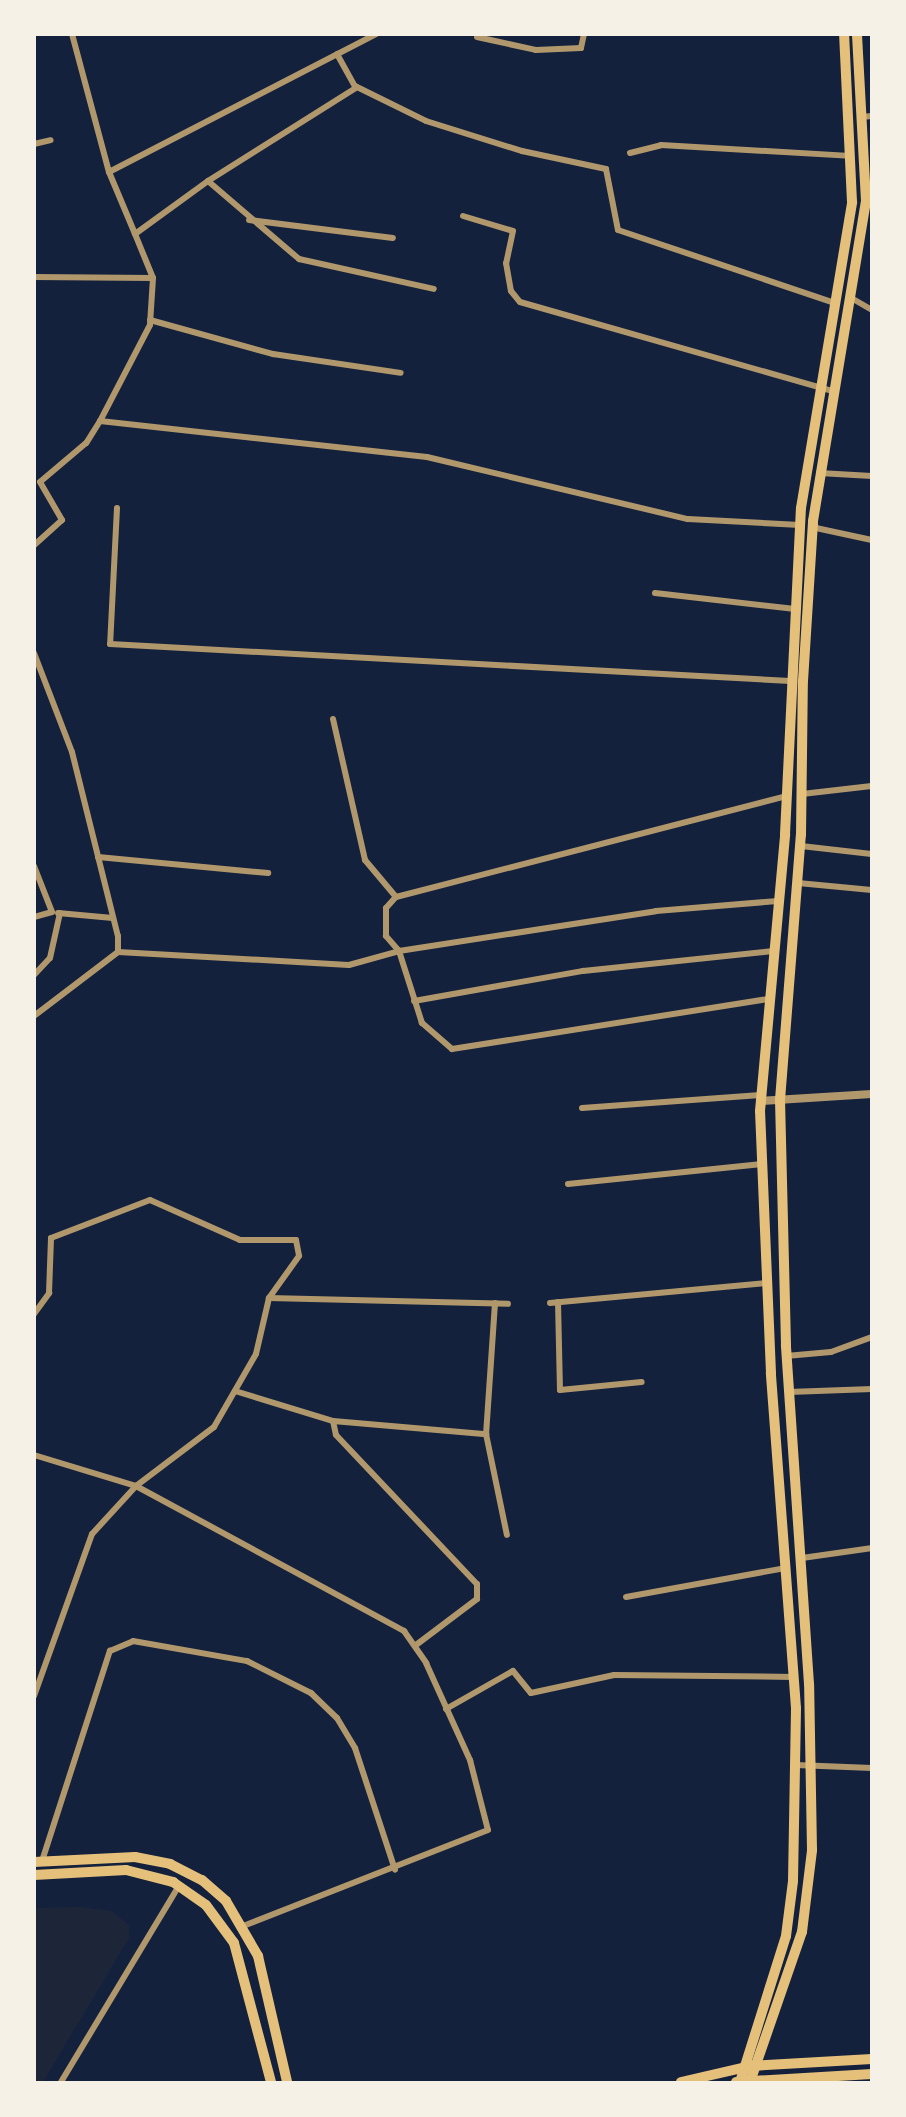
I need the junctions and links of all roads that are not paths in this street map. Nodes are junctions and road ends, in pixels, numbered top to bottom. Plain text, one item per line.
1 (72, 34) edge
2 (376, 34) edge
3 (584, 34) edge
4 (844, 34) edge
5 (857, 34) edge
6 (477, 37) dead end
7 (337, 54) junction
8 (357, 87) junction
9 (866, 117) edge
10 (51, 140) dead end
11 (34, 144) edge
12 (630, 153) dead end
13 (850, 156) junction
14 (109, 172) junction
15 (208, 181) junction
16 (869, 194) edge
17 (463, 216) dead end
18 (249, 220) junction
19 (135, 234) junction
20 (393, 238) dead end
21 (34, 277) edge
22 (153, 278) junction
23 (434, 288) dead end
24 (853, 299) junction
25 (836, 303) junction
26 (872, 310) edge
27 (150, 320) junction
28 (401, 373) dead end
29 (821, 390) junction
30 (836, 393) junction
31 (100, 421) junction
32 (819, 473) junction
33 (872, 476) edge
34 (117, 508) dead end
35 (813, 521) junction
36 (800, 525) junction
37 (872, 540) edge
38 (34, 545) edge
39 (655, 593) dead end
40 (795, 609) junction
41 (34, 653) edge
42 (790, 681) junction
43 (333, 719) dead end
44 (872, 786) edge
45 (805, 794) junction
46 (787, 796) junction
47 (801, 846) junction
48 (872, 854) edge
49 (98, 856) junction
50 (34, 866) edge
51 (268, 873) dead end
52 (798, 883) junction
53 (872, 890) edge
54 (396, 897) junction
55 (778, 901) junction
56 (52, 912) junction
57 (60, 913) junction
58 (34, 917) edge
59 (113, 918) junction
60 (399, 951) junction
61 (773, 951) junction
62 (118, 952) junction
63 (34, 975) edge
64 (768, 999) junction
65 (414, 1001) junction
66 (34, 1016) edge
67 (872, 1094) edge
68 (761, 1098) junction
69 (780, 1100) junction
70 (582, 1108) dead end
71 (762, 1164) junction
72 (568, 1184) dead end
73 (767, 1283) junction
74 (269, 1298) junction
75 (558, 1302) junction
76 (550, 1303) dead end
77 (495, 1304) junction
78 (508, 1304) dead end
79 (34, 1314) edge
80 (872, 1337) edge
81 (786, 1356) junction
82 (642, 1382) dead end
83 (872, 1389) edge
84 (235, 1391) junction
85 (789, 1392) junction
86 (333, 1421) junction
87 (486, 1434) junction
88 (34, 1455) edge
89 (136, 1486) junction
90 (507, 1535) dead end
91 (872, 1548) edge
92 (802, 1558) junction
93 (786, 1568) junction
94 (626, 1597) dead end
95 (416, 1645) junction
96 (795, 1677) junction
97 (34, 1696) edge
98 (446, 1709) junction
99 (796, 1765) junction
100 (813, 1765) junction
101 (872, 1768) edge
102 (38, 1861) edge
103 (395, 1870) junction
104 (34, 1875) edge
105 (179, 1886) junction
106 (243, 1926) junction
107 (872, 2059) edge
108 (755, 2065) junction
109 (742, 2068) junction
110 (872, 2073) edge
111 (61, 2082) edge
112 (271, 2082) edge
113 (287, 2082) edge
114 (681, 2082) edge
115 (743, 2082) edge

1 - 14 street
2 - 7 street
3 - 6 street
4 - 13 main road
5 - 9 main road
7 - 8 street
7 - 14 street
8 - 15 street
8 - 25 street
9 - 16 main road
10 - 11 street
12 - 13 street
13 - 25 main road
14 - 19 street
15 - 18 street
15 - 19 street
16 - 24 main road
17 - 29 street
18 - 20 street
18 - 23 street
19 - 22 street
21 - 22 street
22 - 27 street
24 - 26 street
24 - 30 main road
25 - 29 main road
27 - 28 street
27 - 31 street
29 - 30 street
29 - 36 main road
30 - 32 main road
31 - 36 street
31 - 38 street
32 - 33 street
32 - 35 main road
34 - 42 street
35 - 37 street
35 - 45 main road
36 - 40 main road
39 - 40 street
40 - 42 main road
41 - 49 street
42 - 46 main road
43 - 54 street
44 - 45 street
45 - 47 main road
46 - 54 street
46 - 55 main road
47 - 48 street
47 - 52 main road
49 - 51 street
49 - 59 street
50 - 56 street
52 - 53 street
52 - 69 main road
54 - 60 street
55 - 60 street
55 - 61 main road
56 - 57 street
56 - 58 street
57 - 59 street
57 - 63 street
59 - 62 street
60 - 62 street
60 - 65 street
61 - 64 main road
61 - 65 street
62 - 66 street
64 - 65 street
64 - 68 main road
67 - 69 street
68 - 69 street
68 - 70 street
68 - 71 main road
69 - 81 main road
71 - 72 street
71 - 73 main road
73 - 75 street
73 - 93 main road
74 - 77 street
74 - 79 street
74 - 84 street
75 - 76 street
75 - 82 street
77 - 78 street
77 - 87 street
80 - 81 street
81 - 85 main road
83 - 85 street
84 - 86 street
84 - 89 street
85 - 92 main road
86 - 87 street
86 - 95 street
87 - 90 street
88 - 89 street
89 - 95 street
89 - 97 street
91 - 92 street
92 - 100 main road
93 - 94 street
93 - 96 main road
95 - 98 street
96 - 98 street
96 - 99 main road
98 - 103 street
99 - 100 street
99 - 109 main road
100 - 101 street
100 - 108 main road
102 - 103 street
102 - 106 main road
103 - 106 street
104 - 105 main road
105 - 111 street
105 - 112 main road
106 - 113 main road
107 - 108 main road
108 - 109 main road
108 - 115 main road
109 - 114 main road
109 - 115 main road
110 - 115 main road

